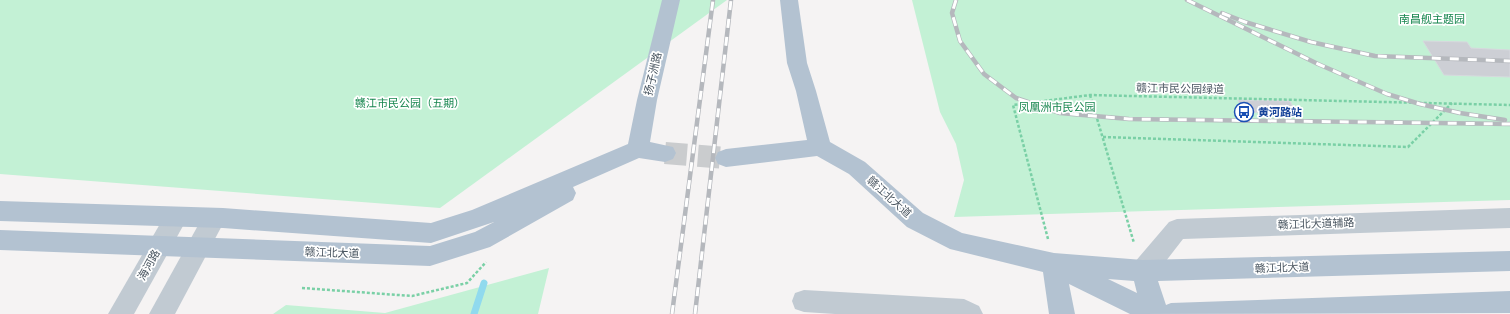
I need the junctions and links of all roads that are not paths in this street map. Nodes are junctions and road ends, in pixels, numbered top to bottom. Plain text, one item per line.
1 (671, 0) edge
2 (789, 0) edge
3 (820, 147) junction
4 (638, 149) junction
5 (665, 153) tunnel mouth
6 (726, 158) tunnel mouth
7 (0, 211) edge
8 (176, 217) junction
9 (214, 218) junction
10 (1510, 218) edge
11 (0, 240) edge
12 (159, 247) junction
13 (197, 248) junction
14 (1510, 261) edge
15 (1054, 264) junction
16 (1143, 272) junction
17 (804, 301) dead end
18 (1510, 302) edge
19 (1344, 308) junction
20 (890, 310) edge
21 (121, 314) edge
22 (162, 314) edge
23 (970, 314) edge
24 (1062, 314) edge
25 (1155, 314) edge
26 (1171, 314) edge
27 (1371, 314) edge

1 - 4 main road, 扬子洲路
2 - 3 main road
3 - 6 main road
3 - 15 main road, 赣江北大道
4 - 5 main road
4 - 9 main road
4 - 13 main road, 赣江北大道
7 - 8 main road
8 - 9 main road
8 - 12 street, 海河路
9 - 13 street
10 - 16 street, 赣江北大道辅路
11 - 12 main road, 赣江北大道
12 - 13 main road, 赣江北大道
12 - 21 street, 海河路
13 - 22 street
14 - 16 main road, 赣江北大道
15 - 16 main road, 赣江北大道
15 - 24 main road
15 - 25 main road, 赣江北大道
16 - 25 main road
17 - 20 street
18 - 19 main road
19 - 26 main road
19 - 27 street
20 - 23 street

